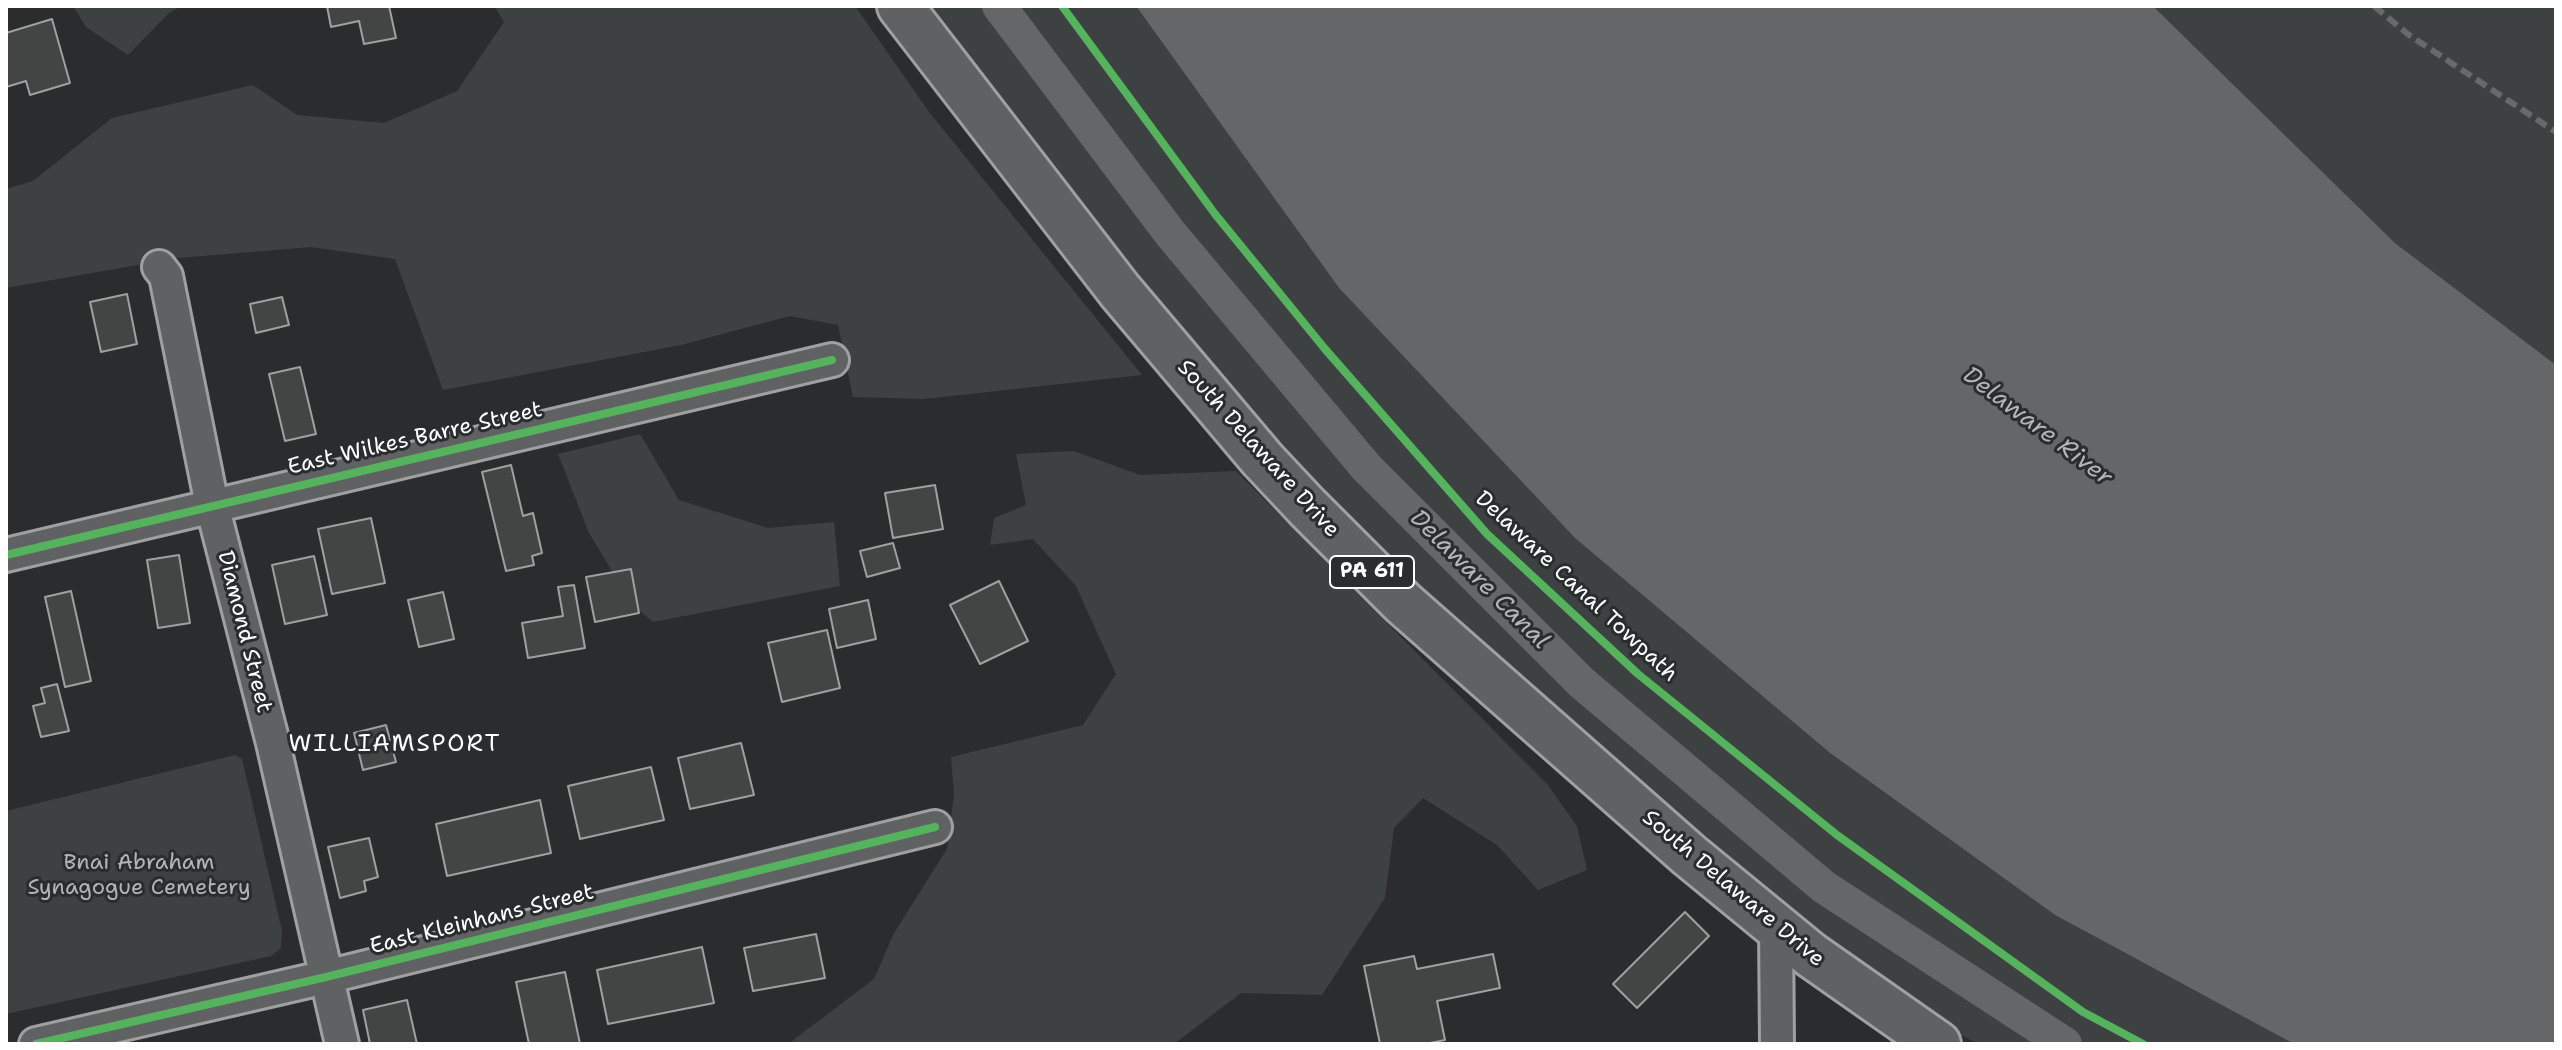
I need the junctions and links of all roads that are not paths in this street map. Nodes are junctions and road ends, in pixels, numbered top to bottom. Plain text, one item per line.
1 (900, 6) edge
2 (159, 267) dead end
3 (832, 360) dead end
4 (212, 505) junction
5 (6, 555) edge
6 (935, 827) dead end
7 (1776, 927) junction
8 (326, 977) junction
9 (36, 1044) edge
10 (342, 1044) edge
11 (1777, 1044) edge
12 (1938, 1044) edge

1 - 7 highway, South Delaware Drive / PA 611
2 - 4 street, Diamond Street
3 - 4 street, East Wilkes Barre Street
4 - 5 street, East Wilkes Barre Street
4 - 8 street, Diamond Street
6 - 8 street, East Kleinhans Street
7 - 11 street
7 - 12 highway, South Delaware Drive / PA 611
8 - 9 street, East Kleinhans Street
8 - 10 street, Diamond Street

